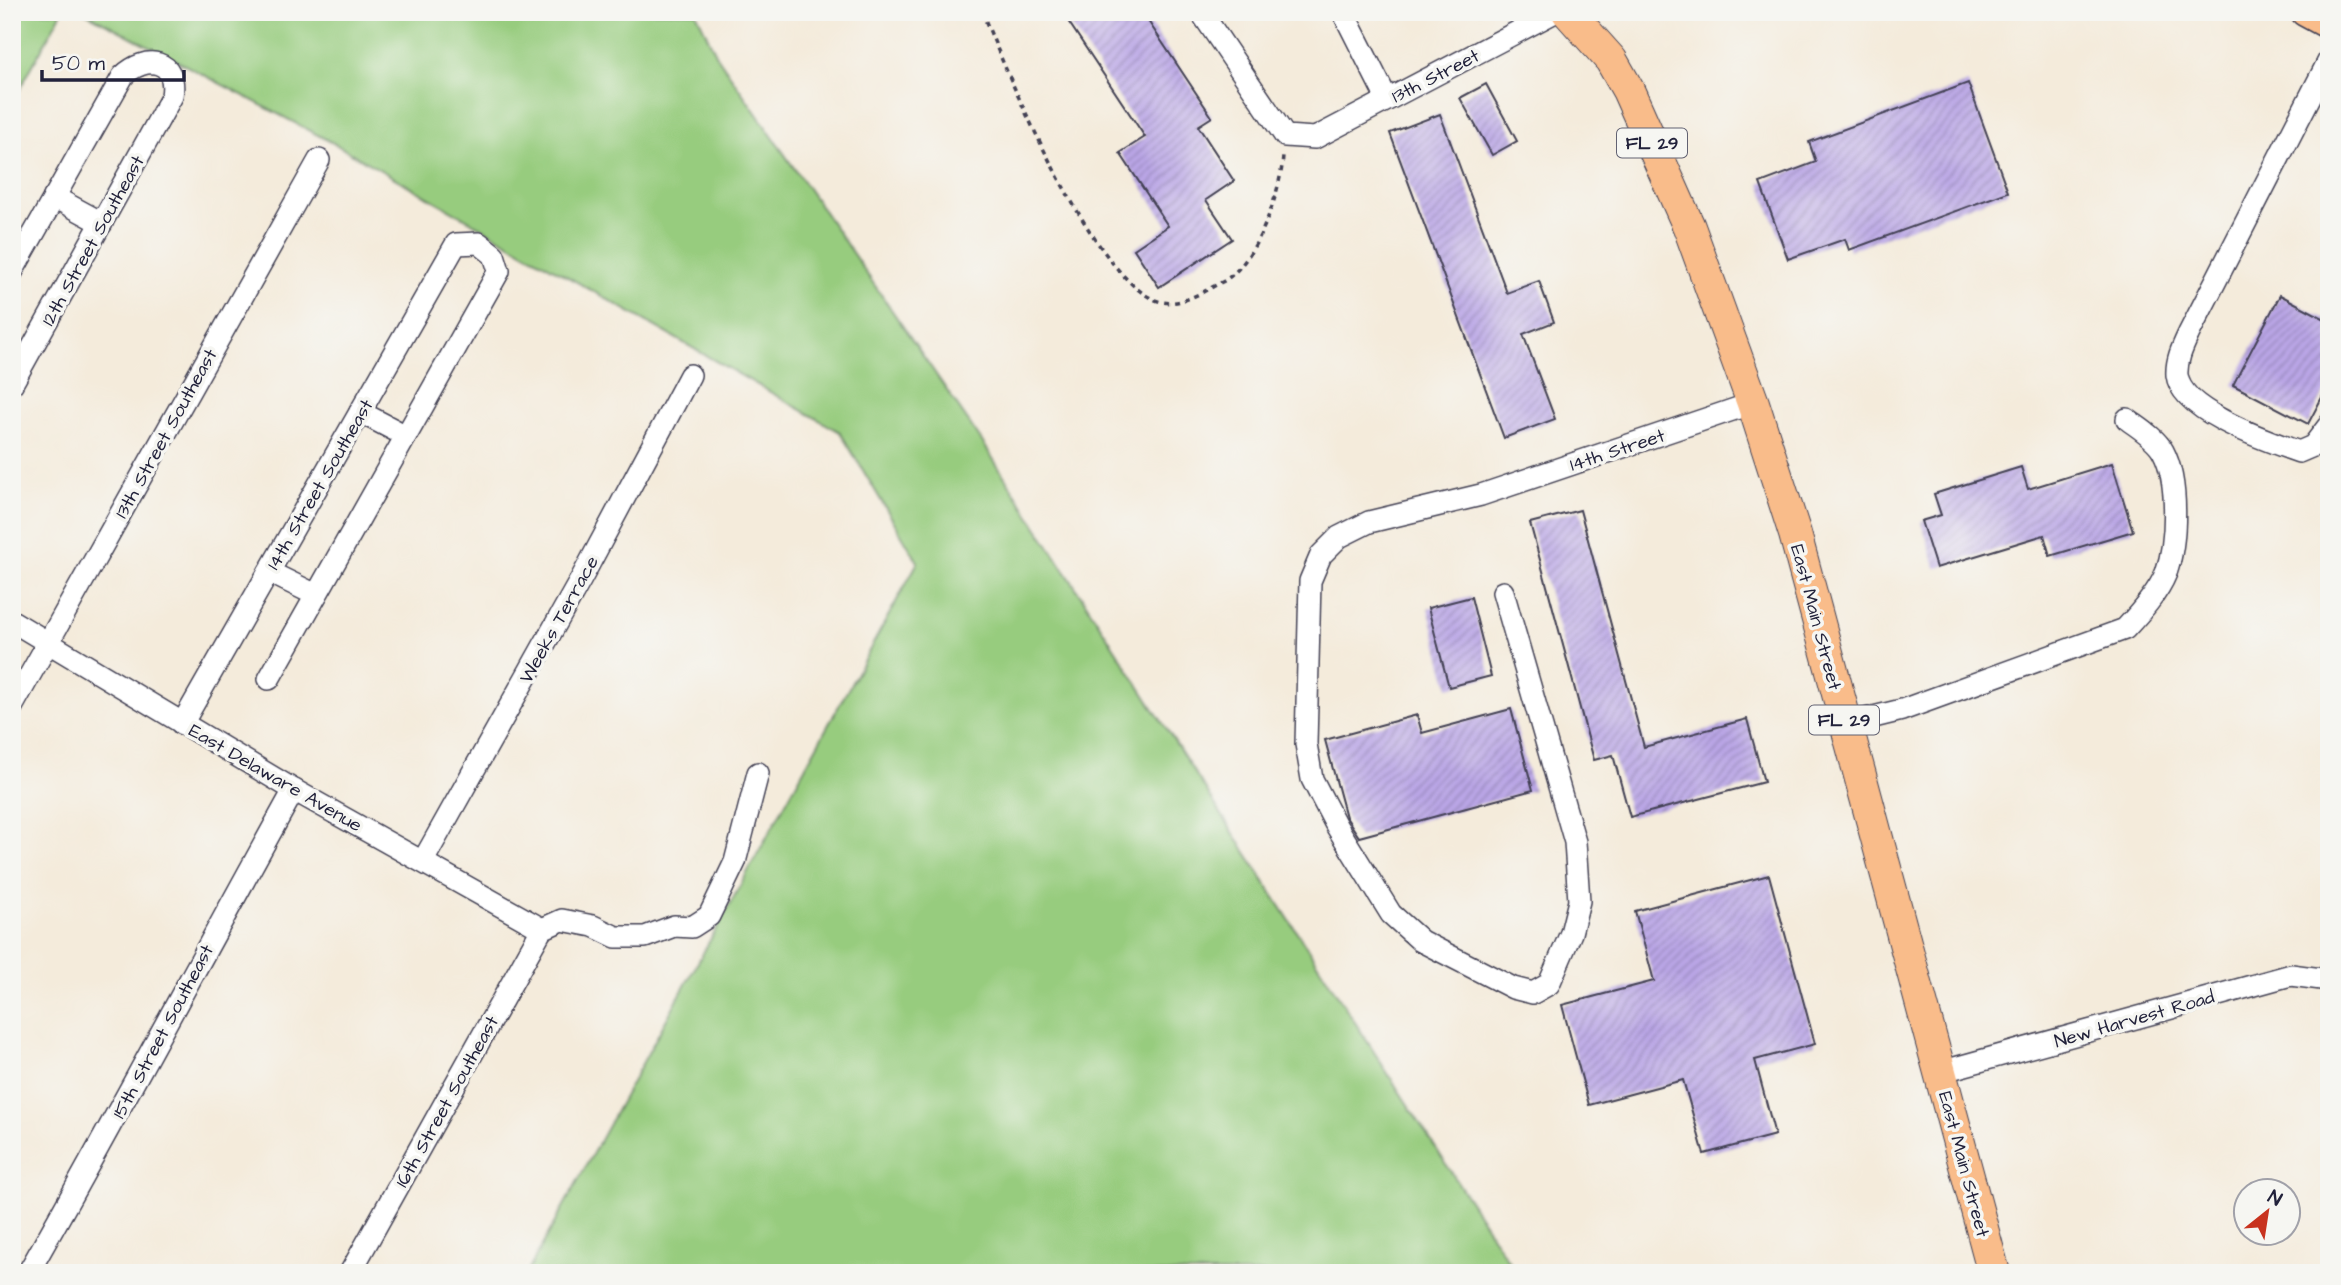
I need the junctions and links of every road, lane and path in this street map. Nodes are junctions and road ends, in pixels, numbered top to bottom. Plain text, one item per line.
1 (982, 12) edge
2 (1201, 12) edge
3 (1343, 12) edge
4 (1555, 12) edge
5 (1568, 12) edge
6 (1599, 12) edge
7 (2305, 12) edge
8 (2329, 25) edge
9 (1611, 60) junction
10 (2329, 60) edge
11 (1387, 99) junction
12 (1285, 136) junction
13 (319, 160) dead end
14 (54, 197) junction
15 (102, 223) junction
16 (12, 272) edge
17 (690, 375) dead end
18 (13, 379) edge
19 (1754, 403) junction
20 (360, 412) junction
21 (2127, 419) dead end
22 (2329, 425) edge
23 (406, 436) junction
24 (269, 572) junction
25 (1503, 592) dead end
26 (316, 595) junction
27 (12, 621) edge
28 (47, 643) junction
29 (269, 679) dead end
30 (12, 707) edge
31 (1845, 723) junction
32 (183, 724) junction
33 (758, 773) dead end
34 (294, 790) junction
35 (423, 861) junction
36 (542, 929) junction
37 (2327, 976) edge
38 (1940, 1072) junction
39 (28, 1273) edge
40 (350, 1273) edge
41 (1994, 1273) edge

1 - 12 path
2 - 12 street
3 - 11 street
4 - 11 street, 13th Street
5 - 9 highway, East Main Street / FL 29
6 - 9 highway, East Main Street / FL 29
7 - 8 main road
9 - 19 highway, East Main Street / FL 29
10 - 22 street
11 - 12 street, 13th Street
13 - 28 street, 13th Street Southeast
14 - 15 street
14 - 15 street, 12th Street Southeast
14 - 16 street
15 - 18 street, 12th Street Southeast
17 - 35 street, Weeks Terrace
19 - 25 street, 14th Street
19 - 31 highway, East Main Street / FL 29
20 - 23 street
20 - 23 street, 14th Street Southeast
20 - 24 street, 14th Street Southeast
21 - 31 street
23 - 26 street
24 - 26 street
24 - 32 street, 14th Street Southeast
26 - 29 street
27 - 28 street, East Delaware Avenue
28 - 30 street, 13th Street Southeast
28 - 32 street, East Delaware Avenue
31 - 38 highway, East Main Street / FL 29
32 - 34 street, East Delaware Avenue
33 - 36 street
34 - 35 street, East Delaware Avenue
34 - 39 street, 15th Street Southeast
35 - 36 street, East Delaware Avenue
36 - 40 street, 16th Street Southeast
37 - 38 street, New Harvest Road
38 - 41 highway, East Main Street / FL 29

